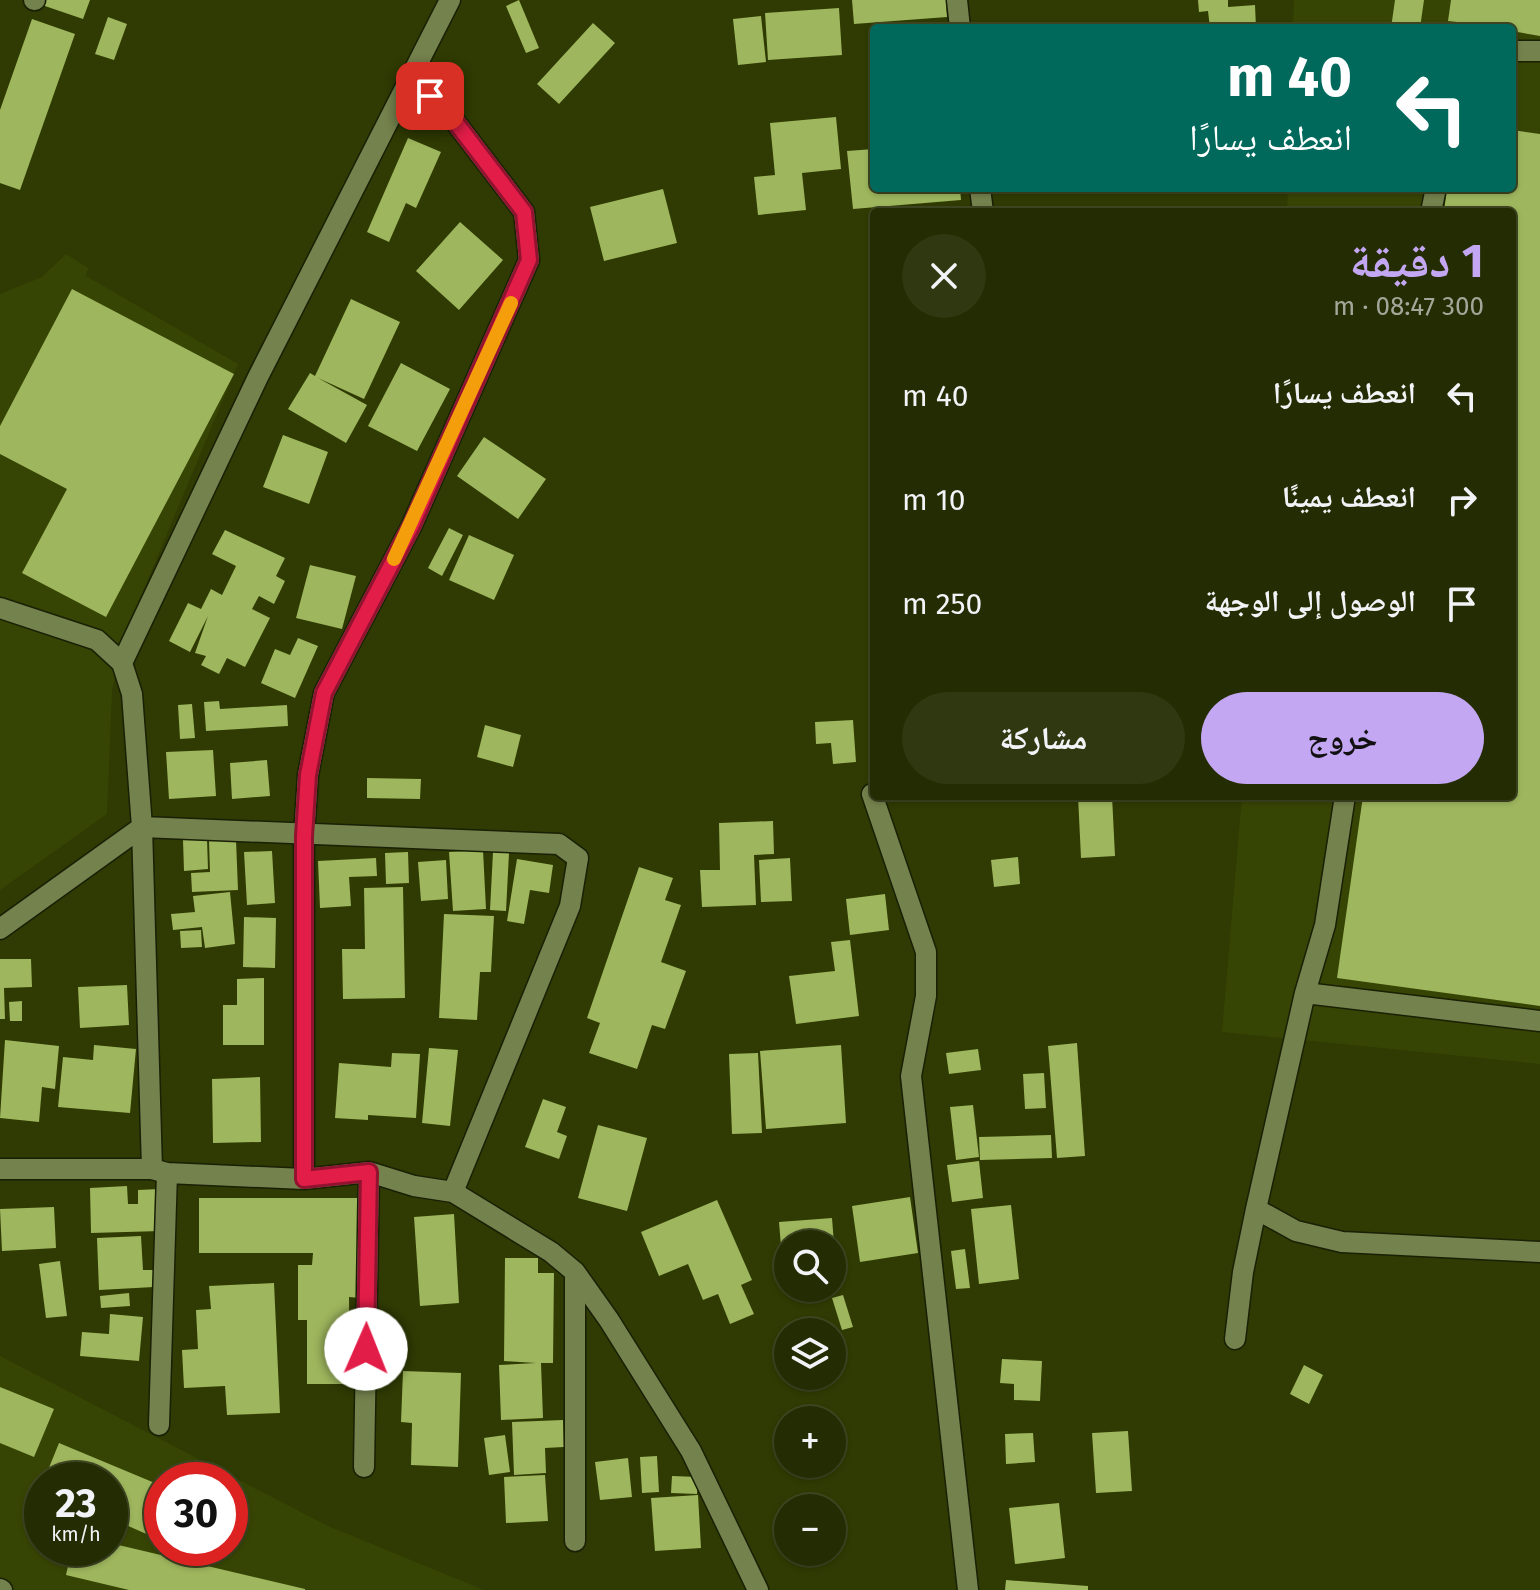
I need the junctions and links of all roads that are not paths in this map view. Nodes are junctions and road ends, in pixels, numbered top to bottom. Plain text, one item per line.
1 (450, 0) edge
2 (957, 0) edge
3 (960, 24) edge
4 (1516, 51) edge
5 (1540, 51) edge
6 (411, 78) junction
7 (0, 608) edge
8 (122, 663) junction
9 (874, 800) edge
10 (1344, 800) edge
11 (142, 827) junction
12 (304, 836) junction
13 (0, 929) edge
14 (1305, 993) junction
15 (1540, 1021) edge
16 (0, 1169) edge
17 (159, 1171) junction
18 (369, 1172) junction
19 (304, 1179) junction
20 (453, 1192) junction
21 (1256, 1209) junction
22 (1540, 1252) edge
23 (575, 1272) junction
24 (1235, 1339) dead end
25 (159, 1425) dead end
26 (364, 1467) dead end
27 (575, 1541) dead end
28 (758, 1590) edge
29 (968, 1590) edge

1 - 6 street
2 - 3 street
4 - 5 street
6 - 8 street
6 - 12 street
7 - 8 street
8 - 11 street
9 - 29 street
10 - 14 street
11 - 12 street
11 - 13 street
11 - 17 street
12 - 19 street
12 - 20 street
14 - 15 street
14 - 21 street
16 - 17 street
17 - 19 street
17 - 25 street
18 - 19 street
18 - 20 street
18 - 26 street
20 - 23 street
21 - 22 street
21 - 24 street
23 - 27 street
23 - 28 street

